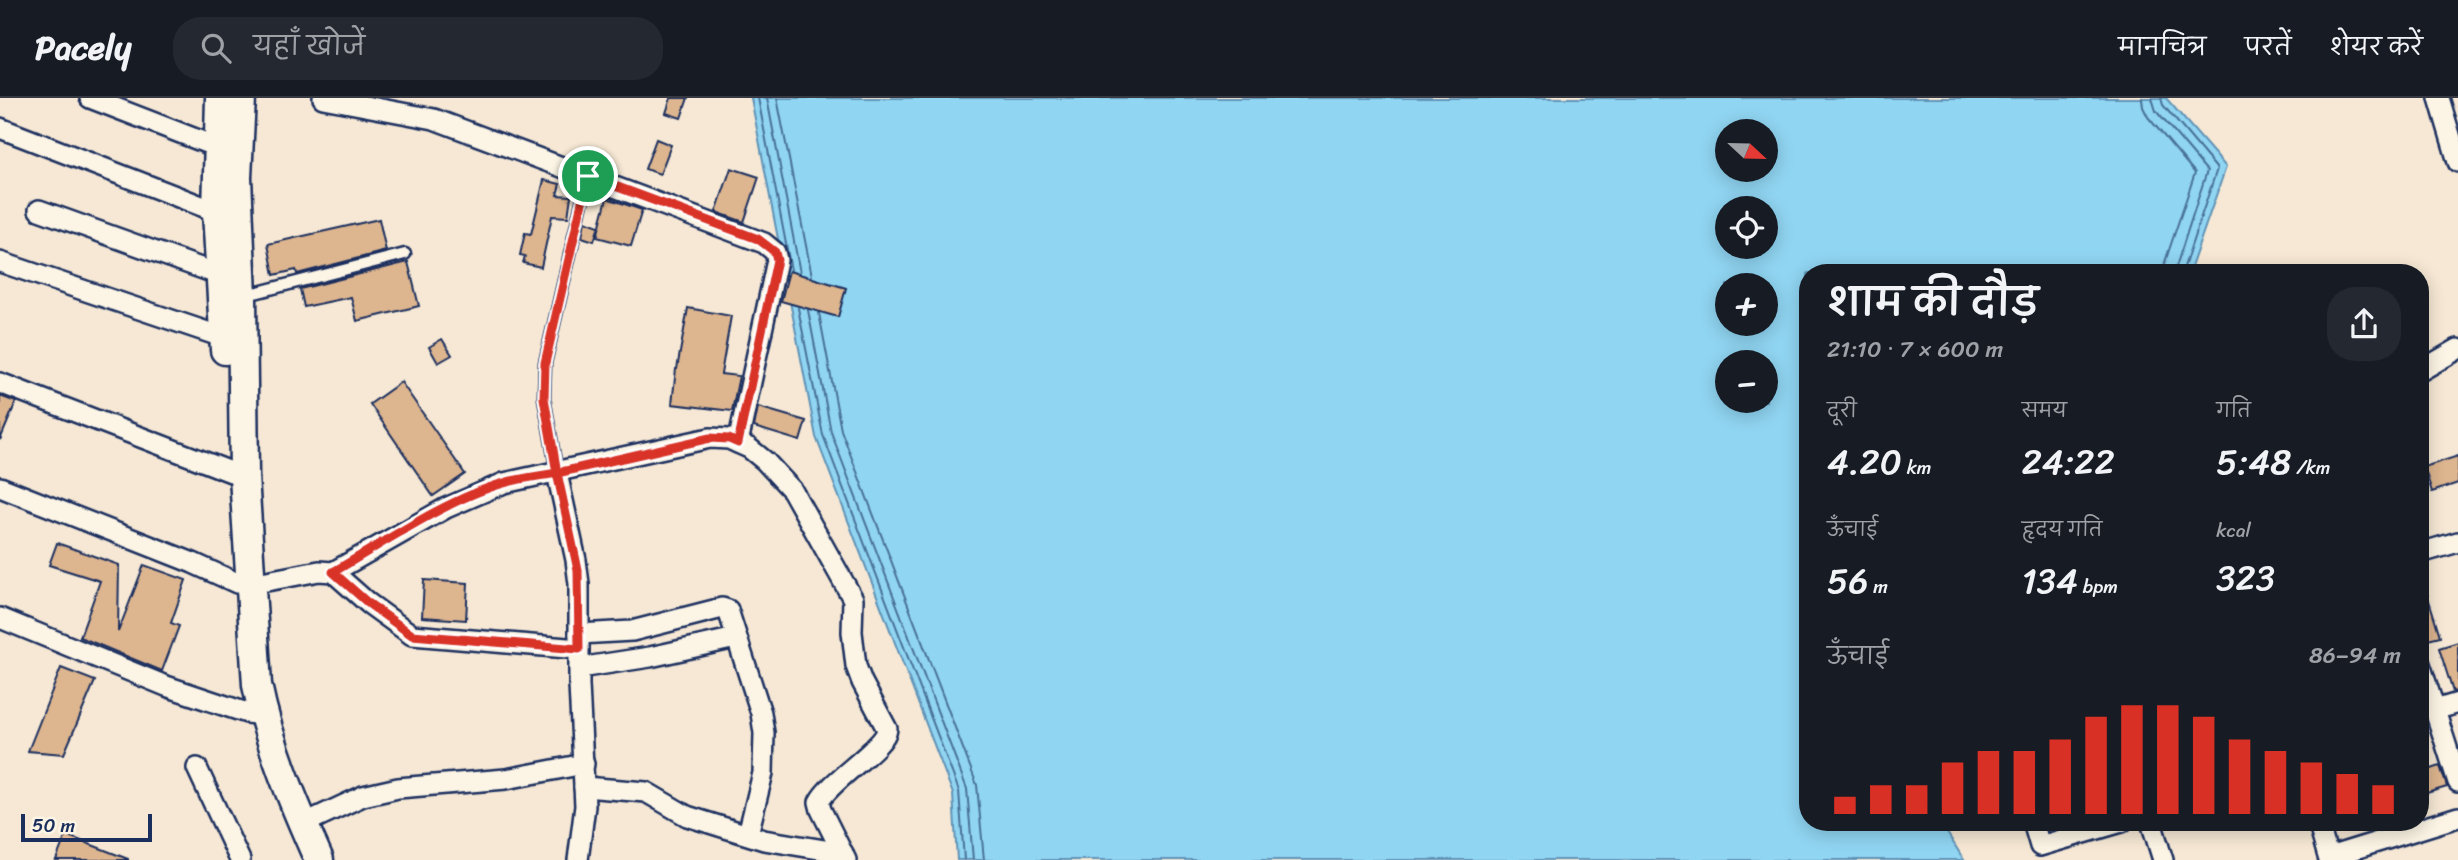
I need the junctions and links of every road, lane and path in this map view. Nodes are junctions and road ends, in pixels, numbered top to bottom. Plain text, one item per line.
1 (90, 98) edge
2 (220, 98) edge
3 (240, 98) edge
4 (324, 98) edge
5 (2439, 98) edge
6 (0, 128) edge
7 (219, 148) junction
8 (2458, 162) edge
9 (588, 176) junction
10 (39, 210) dead end
11 (217, 212) junction
12 (405, 254) dead end
13 (0, 262) edge
14 (220, 275) junction
15 (242, 296) junction
16 (233, 341) junction
17 (2458, 349) edge
18 (2429, 366) edge
19 (0, 383) edge
20 (738, 443) junction
21 (231, 472) junction
22 (557, 473) junction
23 (0, 487) edge
24 (2458, 542) edge
25 (2429, 550) edge
26 (333, 572) junction
27 (244, 584) junction
28 (0, 618) edge
29 (736, 638) junction
30 (579, 651) junction
31 (2429, 692) edge
32 (2458, 703) edge
33 (2435, 710) junction
34 (255, 714) junction
35 (584, 764) junction
36 (197, 768) dead end
37 (2458, 782) edge
38 (584, 787) junction
39 (2458, 817) edge
40 (303, 824) junction
41 (2429, 826) edge
42 (2036, 831) edge
43 (2091, 831) edge
44 (2154, 831) edge
45 (2321, 831) edge
46 (2415, 831) edge
47 (748, 834) junction
48 (845, 857) edge
49 (2329, 859) edge
50 (240, 860) edge
51 (301, 860) edge
52 (319, 860) edge
53 (578, 860) edge
54 (2163, 860) edge

1 - 7 street
2 - 7 street
3 - 15 street
4 - 9 street
5 - 8 street
6 - 11 street
7 - 11 street
9 - 20 street
9 - 22 lane
10 - 14 street
11 - 14 street
12 - 15 lane
13 - 16 street
14 - 16 street
15 - 16 street
16 - 21 street
16 - 27 street
17 - 18 street
19 - 21 street
20 - 22 street
20 - 48 street
21 - 27 street
22 - 26 street
22 - 30 street
23 - 27 street
24 - 25 street
26 - 27 street
26 - 30 street
27 - 34 street
28 - 34 street
29 - 30 street
29 - 30 street
29 - 47 street
30 - 35 street
31 - 33 street
32 - 33 street
33 - 37 street
34 - 40 street
34 - 51 street
35 - 38 street
35 - 40 street
36 - 50 street
38 - 47 street
38 - 53 street
39 - 41 street
40 - 52 street
42 - 43 street
44 - 54 street
45 - 49 street
46 - 49 street
47 - 48 street

